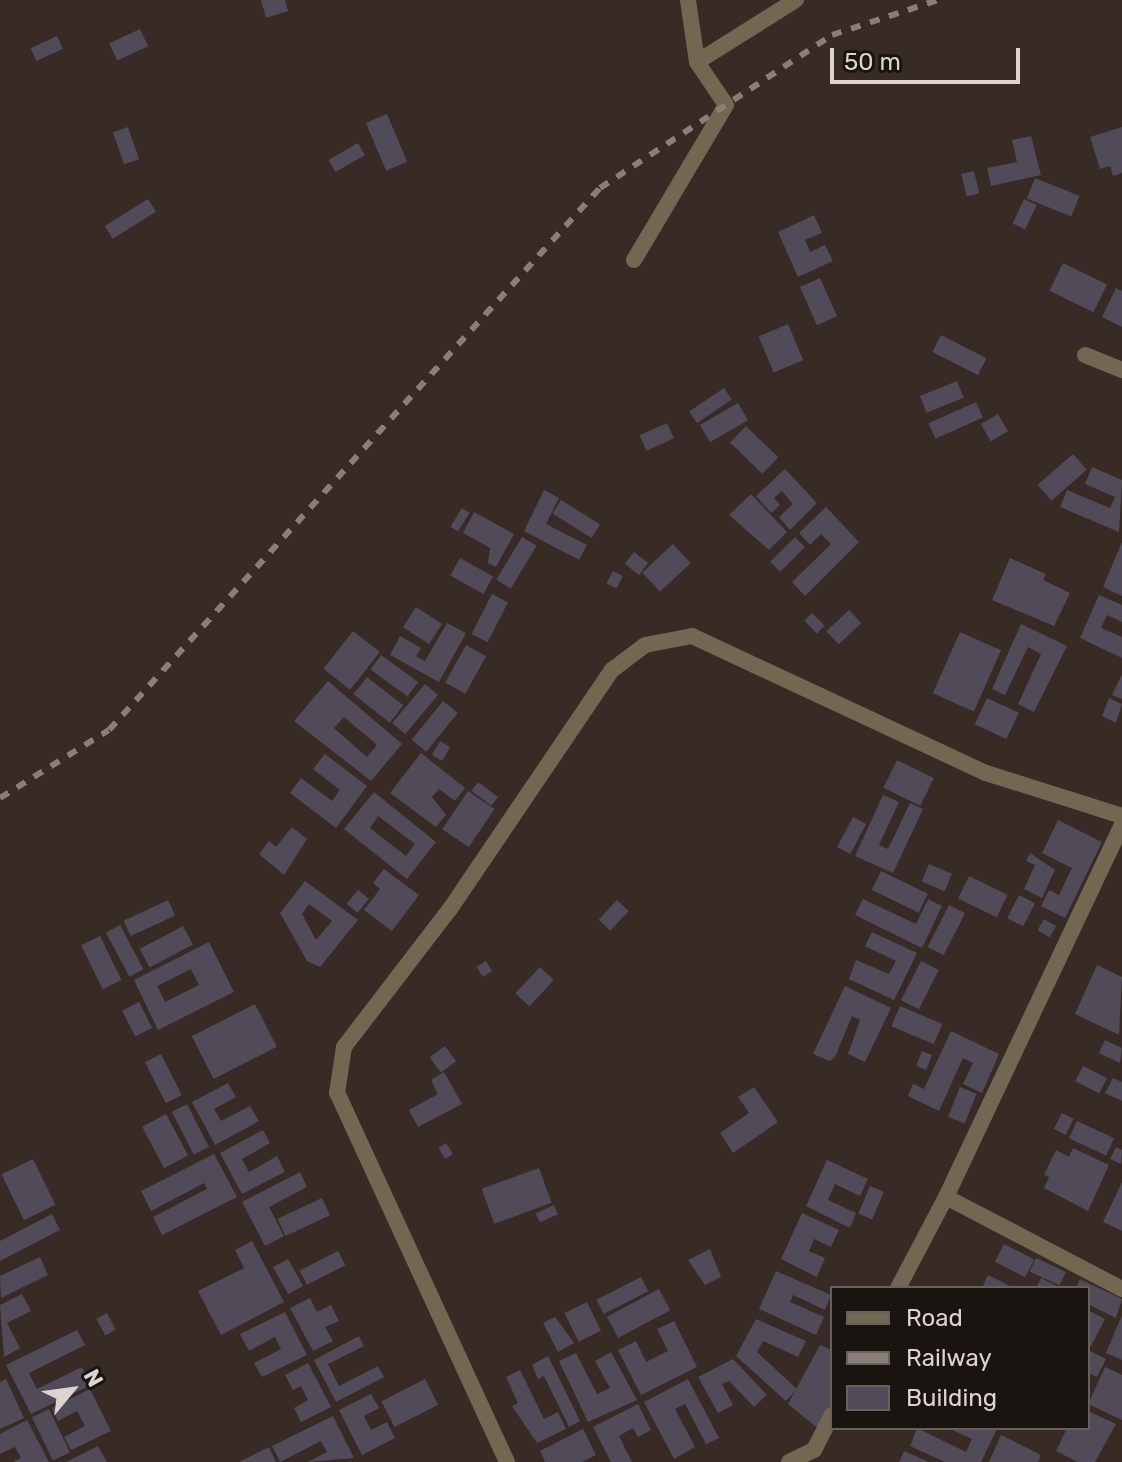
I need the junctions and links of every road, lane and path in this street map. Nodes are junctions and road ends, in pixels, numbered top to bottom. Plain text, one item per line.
1 (688, 0) edge
2 (796, 0) edge
3 (697, 62) junction
4 (634, 260) dead end
5 (1085, 355) dead end
6 (1122, 370) edge
7 (1122, 816) edge
8 (1122, 825) edge
9 (946, 1197) junction
10 (899, 1286) edge
11 (1122, 1289) edge
12 (830, 1419) edge
13 (507, 1462) edge
14 (789, 1462) edge

1 - 3 street
2 - 3 street
3 - 4 street
5 - 6 street
7 - 13 street
8 - 9 street
9 - 10 street
9 - 11 street
12 - 14 street

